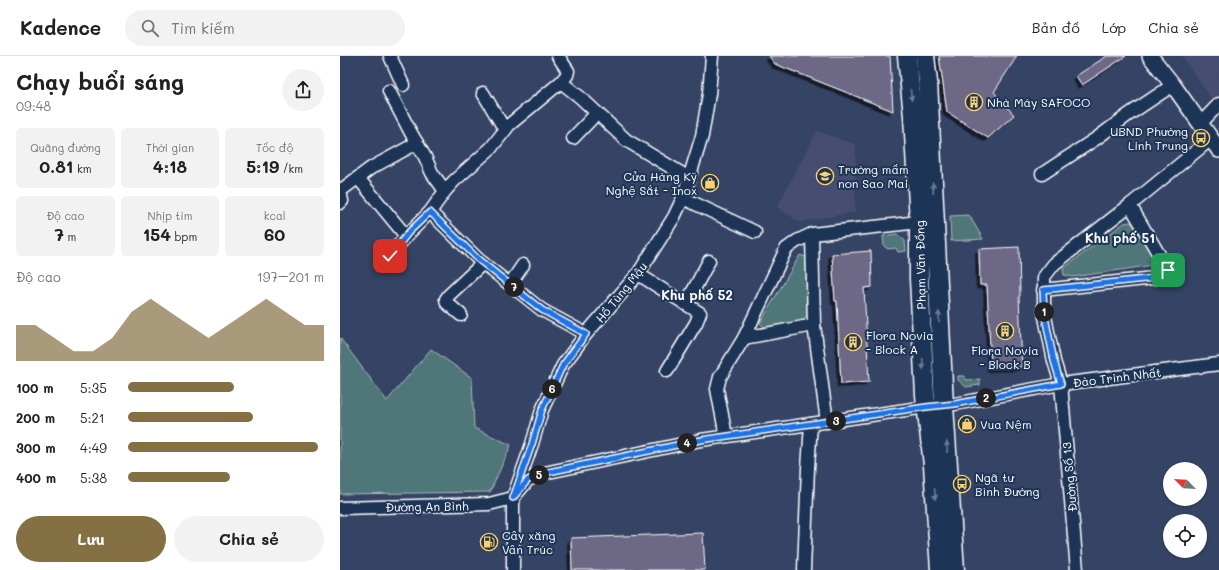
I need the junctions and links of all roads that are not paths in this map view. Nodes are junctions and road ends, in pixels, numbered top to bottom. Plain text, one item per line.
1 (390, 56) edge
2 (558, 56) edge
3 (712, 56) edge
4 (907, 56) edge
5 (925, 56) edge
6 (1150, 56) edge
7 (561, 82) junction
8 (403, 85) dead end
9 (1173, 85) junction
10 (389, 91) dead end
11 (483, 93) dead end
12 (1219, 104) edge
13 (597, 112) junction
14 (1200, 124) junction
15 (505, 130) junction
16 (573, 138) dead end
17 (417, 143) junction
18 (1215, 145) edge
19 (1042, 174) dead end
20 (358, 178) junction
21 (689, 178) junction
22 (340, 191) edge
23 (445, 191) junction
24 (683, 198) junction
25 (340, 203) edge
26 (1130, 205) junction
27 (430, 212) junction
28 (919, 222) junction
29 (755, 232) dead end
30 (812, 234) junction
31 (406, 236) junction
32 (709, 261) dead end
33 (383, 263) dead end
34 (483, 263) junction
35 (523, 265) dead end
36 (638, 274) junction
37 (510, 284) junction
38 (1043, 290) junction
39 (686, 304) junction
40 (461, 316) dead end
41 (814, 325) junction
42 (586, 334) junction
43 (744, 338) junction
44 (1219, 364) edge
45 (667, 372) dead end
46 (1061, 384) junction
47 (944, 406) junction
48 (926, 407) junction
49 (827, 422) junction
50 (812, 424) junction
51 (726, 436) junction
52 (513, 498) junction
53 (340, 508) edge
54 (513, 570) edge
55 (804, 570) edge
56 (940, 570) edge
57 (955, 570) edge
58 (1077, 570) edge

1 - 8 street
2 - 7 street
3 - 21 street, Hồ Tùng Mậu
4 -> 28 highway, Phạm Văn Đồng
47 -> 5 highway, Phạm Văn Đồng
6 - 9 main road
7 - 13 street
7 - 15 street
9 - 14 main road
9 - 19 street
10 - 17 street
11 - 15 street
12 - 14 street
13 - 16 street
13 - 21 street
14 - 18 main road
15 - 23 street
17 - 20 street
17 - 23 street
18 - 26 street, Đường Số 13
20 - 22 street
20 - 31 street
21 - 24 street, Hồ Tùng Mậu
22 - 25 street
23 - 27 street
24 - 29 street
24 - 36 street, Hồ Tùng Mậu
26 - 38 street, Đường Số 13
26 - 38 street
27 - 31 street
27 - 34 street
28 - 30 street
28 -> 48 highway, Phạm Văn Đồng
30 - 41 street
30 - 43 street
31 - 33 street
32 - 39 street
34 - 37 street
34 - 40 street
35 - 37 street
36 - 39 street
36 - 42 street, Hồ Tùng Mậu
37 - 42 street
38 - 46 street, Đường Số 13
39 - 45 street
41 - 43 street
41 - 49 street
42 - 52 street, Hồ Tùng Mậu
43 - 51 street
44 - 46 street, Đào Trinh Nhất
46 - 47 street, Đào Trinh Nhất
46 - 58 street, Đường Số 13
47 - 48 street, Đào Trinh Nhất
57 -> 47 highway, Phạm Văn Đồng
48 - 49 street
48 -> 56 highway, Phạm Văn Đồng
49 - 50 street
50 - 51 street
50 - 55 street
51 - 52 street
52 - 53 street, Đường An Bình
52 - 54 street, Hồ Tùng Mậu

